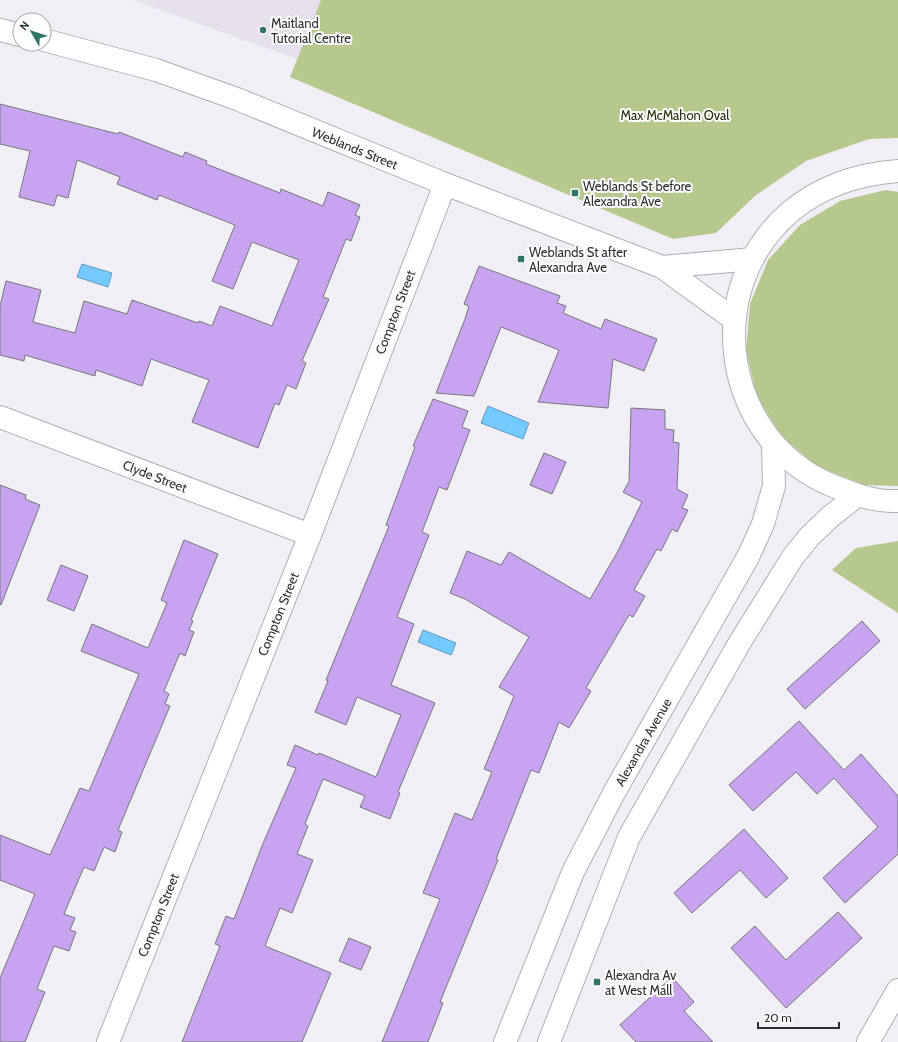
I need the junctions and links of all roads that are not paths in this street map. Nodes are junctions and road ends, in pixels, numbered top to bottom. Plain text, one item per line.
1 (0, 30) edge
2 (12, 32) edge
3 (52, 42) edge
4 (898, 171) edge
5 (445, 184) junction
6 (753, 259) junction
7 (662, 267) junction
8 (735, 320) junction
9 (0, 417) edge
10 (773, 444) junction
11 (857, 496) junction
12 (898, 501) edge
13 (310, 535) junction
14 (898, 990) edge
15 (108, 1042) edge
16 (505, 1042) edge
17 (549, 1042) edge
18 (868, 1042) edge

1 - 2 street
3 - 5 street, Weblands Street
4 - 6 street
5 - 7 street, Weblands Street
5 - 13 street, Compton Street
6 - 7 street, Weblands Street
6 - 8 street
7 - 8 street, Weblands Street
8 - 10 street
9 - 13 street, Clyde Street
10 - 11 street
10 - 16 street, Alexandra Avenue
11 - 12 street
11 - 17 street
13 - 15 street, Compton Street
14 - 18 street

